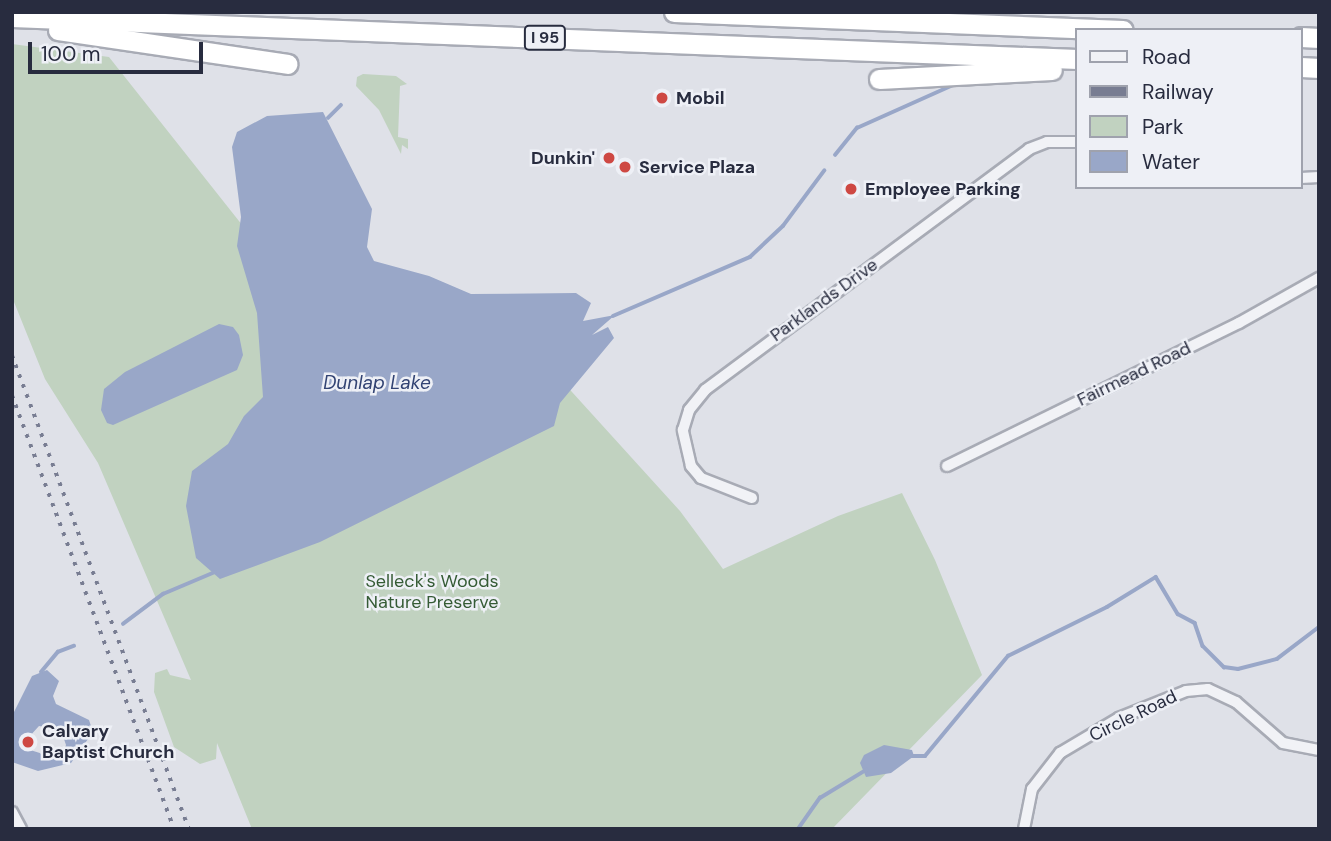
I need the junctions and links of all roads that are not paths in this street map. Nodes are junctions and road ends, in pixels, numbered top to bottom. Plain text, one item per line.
1 (674, 12) edge
2 (12, 17) edge
3 (12, 24) edge
4 (1076, 28) edge
5 (1076, 58) edge
6 (287, 64) dead end
7 (1076, 69) edge
8 (879, 79) dead end
9 (1076, 142) edge
10 (1319, 278) edge
11 (947, 466) dead end
12 (751, 498) dead end
13 (1319, 750) edge
14 (12, 812) edge
15 (21, 829) edge
16 (1024, 829) edge

1 - 4 highway
2 - 5 highway, I 95
3 - 6 highway
7 - 8 highway
9 - 12 street, Parklands Drive
10 - 11 street, Fairmead Road
13 - 16 street, Circle Road
14 - 15 street

